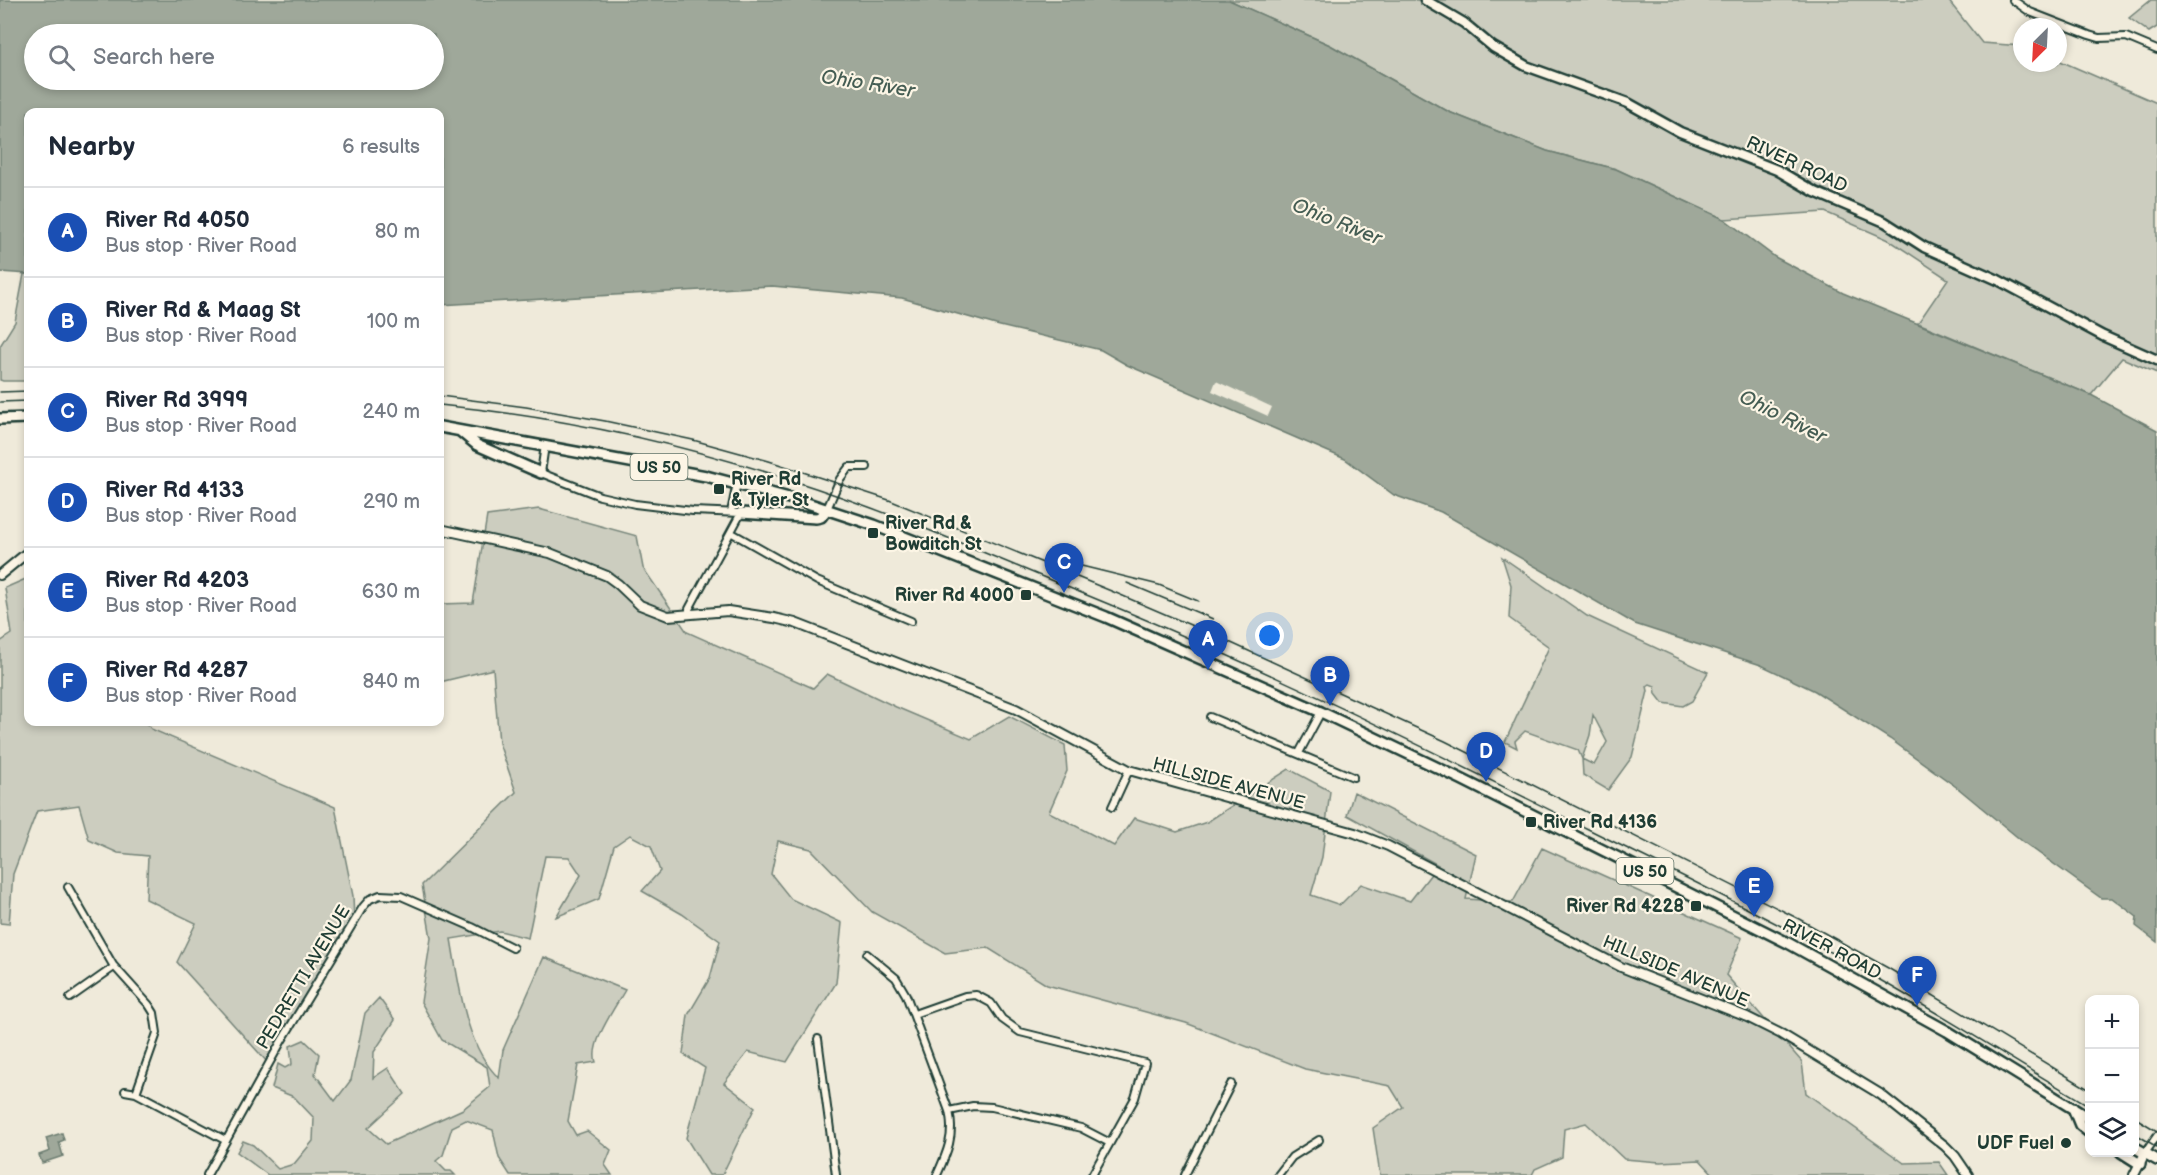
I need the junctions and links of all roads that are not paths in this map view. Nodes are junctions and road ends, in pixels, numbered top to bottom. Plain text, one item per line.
1 (1425, 0) edge
2 (2013, 0) edge
3 (2157, 50) edge
4 (2157, 360) edge
5 (24, 418) edge
6 (0, 419) edge
7 (444, 428) edge
8 (458, 430) junction
9 (545, 445) junction
10 (867, 467) dead end
11 (541, 473) junction
12 (737, 483) junction
13 (827, 509) junction
14 (731, 512) junction
15 (741, 513) junction
16 (444, 530) edge
17 (732, 532) junction
18 (24, 555) edge
19 (0, 575) edge
20 (689, 615) junction
21 (911, 621) dead end
22 (1321, 712) junction
23 (1210, 717) dead end
24 (1299, 753) junction
25 (1129, 771) junction
26 (1353, 777) dead end
27 (1112, 807) dead end
28 (68, 888) dead end
29 (513, 948) dead end
30 (867, 954) dead end
31 (114, 967) junction
32 (70, 998) dead end
33 (914, 1014) junction
34 (818, 1039) dead end
35 (1231, 1084) dead end
36 (125, 1091) dead end
37 (136, 1092) junction
38 (2073, 1108) junction
39 (949, 1111) junction
40 (2085, 1116) edge
41 (2085, 1128) edge
42 (2157, 1136) edge
43 (225, 1140) junction
44 (1319, 1140) dead end
45 (1110, 1143) junction
46 (2139, 1150) edge
47 (2145, 1153) junction
48 (2129, 1157) edge
49 (2157, 1160) edge
50 (2140, 1164) junction
51 (207, 1175) edge
52 (836, 1175) edge
53 (937, 1175) edge
54 (1092, 1175) edge
55 (1185, 1175) edge
56 (1278, 1175) edge
57 (1968, 1175) edge
58 (2134, 1175) edge

1 - 4 main road, RIVER ROAD
2 - 3 street
5 - 6 main road
7 - 8 main road, RIVER ROAD / US 50
8 - 9 main road, RIVER ROAD / US 50
8 - 11 main road
9 - 11 street
9 - 12 main road, RIVER ROAD / US 50
10 - 13 street
11 - 14 street
12 - 13 main road, RIVER ROAD / US 50
12 - 14 street
13 - 15 main road
13 - 22 main road, RIVER ROAD / US 50
14 - 15 street
15 - 17 street
16 - 20 street, HILLSIDE AVENUE
17 - 20 street
17 - 21 street
18 - 19 street
20 - 25 street, HILLSIDE AVENUE
22 - 24 street
22 - 38 main road, RIVER ROAD / US 50
23 - 24 street
24 - 26 street
25 - 27 street
25 - 57 street, HILLSIDE AVENUE
28 - 31 street
29 - 43 street, PEDRETTI AVENUE
30 - 33 street
31 - 32 street
31 - 37 street
33 - 39 street
33 - 45 street
34 - 52 street
35 - 55 street
36 - 37 street
37 - 43 street
38 - 40 main road, RIVER ROAD / US 50
38 - 41 main road
39 - 45 street
39 - 53 street
42 - 47 street
43 - 51 street, PEDRETTI AVENUE
44 - 56 street
45 - 54 street
46 - 47 main road
47 - 49 main road
47 - 50 street
48 - 50 main road
50 - 58 street

